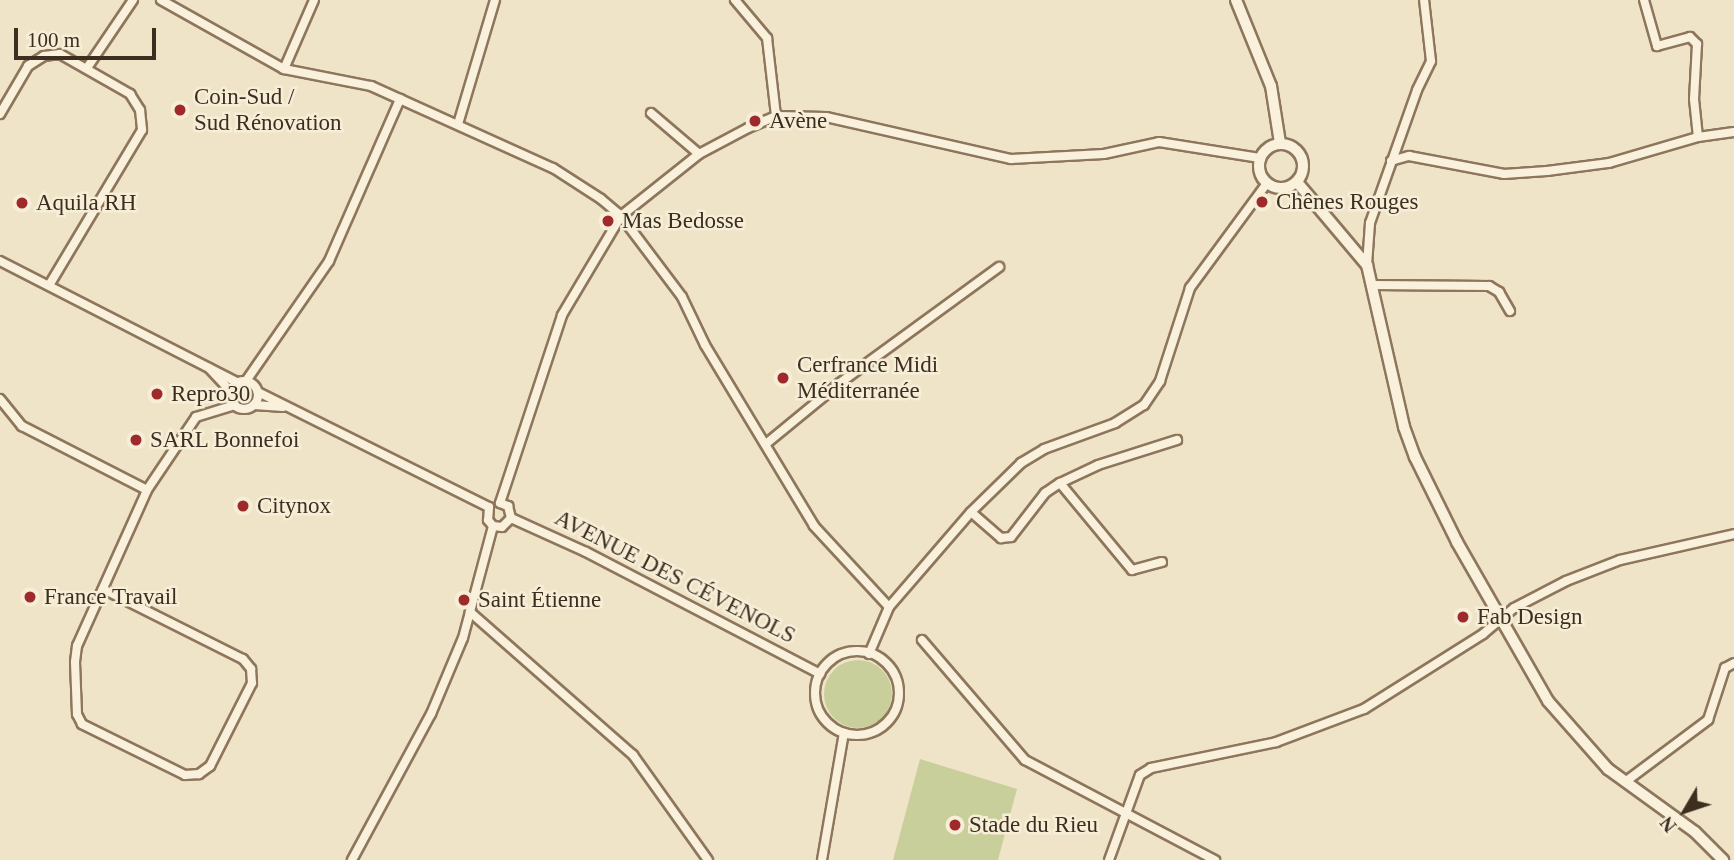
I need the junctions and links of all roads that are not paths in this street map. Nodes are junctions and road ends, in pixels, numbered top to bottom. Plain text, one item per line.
1 (133, 0) edge
2 (161, 0) edge
3 (314, 0) edge
4 (495, 0) edge
5 (735, 0) edge
6 (1236, 0) edge
7 (1424, 0) edge
8 (1644, 0) edge
9 (87, 68) junction
10 (284, 69) junction
11 (400, 99) junction
12 (650, 113) dead end
13 (0, 114) edge
14 (776, 116) junction
15 (458, 124) junction
16 (1734, 132) edge
17 (1698, 137) junction
18 (1280, 143) junction
19 (699, 154) junction
20 (1260, 158) junction
21 (1391, 161) junction
22 (1297, 182) junction
23 (1267, 183) junction
24 (621, 216) junction
25 (0, 261) edge
26 (1367, 265) junction
27 (999, 267) dead end
28 (50, 284) junction
29 (1373, 285) junction
30 (1510, 311) dead end
31 (202, 362) junction
32 (242, 382) junction
33 (258, 393) junction
34 (232, 398) junction
35 (0, 399) edge
36 (254, 405) junction
37 (288, 407) junction
38 (1177, 440) dead end
39 (767, 443) junction
40 (1060, 482) junction
41 (148, 490) junction
42 (500, 503) junction
43 (489, 507) junction
44 (971, 512) junction
45 (511, 518) junction
46 (494, 526) junction
47 (1734, 534) edge
48 (1162, 562) dead end
49 (105, 590) junction
50 (889, 607) junction
51 (470, 612) junction
52 (1500, 620) junction
53 (922, 640) dead end
54 (869, 654) junction
55 (1734, 663) edge
56 (820, 674) junction
57 (844, 733) junction
58 (1625, 782) junction
59 (1126, 815) junction
60 (352, 860) edge
61 (708, 860) edge
62 (822, 860) edge
63 (1109, 860) edge
64 (1215, 860) edge
65 (1723, 860) edge

1 - 9 street
2 - 10 street
3 - 10 street
4 - 15 street
5 - 14 street
6 - 18 street
7 - 21 street
8 - 17 street
9 - 13 street
9 - 28 street
10 - 11 street
11 - 15 street
11 - 32 street
12 - 19 street
14 - 19 street
14 - 20 street
15 - 24 street
16 - 17 street
17 - 21 street
18 - 20 street
18 - 22 street
19 - 24 street
20 - 23 street
21 - 26 street
22 - 23 street
22 - 26 street
23 - 44 street
24 - 39 street
24 - 42 street
25 - 28 street
26 - 29 street
27 - 39 street
28 - 31 street
29 - 30 street
29 - 52 street
31 - 32 street
31 - 34 street
32 - 33 street
32 - 34 street
33 - 36 street
33 - 37 street
34 - 36 street
34 - 41 street
35 - 41 street
36 - 37 street
37 - 43 street
38 - 40 street
39 - 50 street
40 - 44 street
40 - 48 street
41 - 49 street
42 - 43 street
42 - 45 street
43 - 46 street
44 - 50 street
45 - 46 street
45 - 56 street, AVENUE DES CÉVENOLS
46 - 51 street
47 - 52 street
49 - 49 street
50 - 54 street
51 - 60 street
51 - 61 street
52 - 58 street
52 - 59 street
53 - 59 street
54 - 56 street
54 - 57 street
55 - 58 street
56 - 57 street
57 - 62 street
58 - 65 street
59 - 63 street
59 - 64 street

